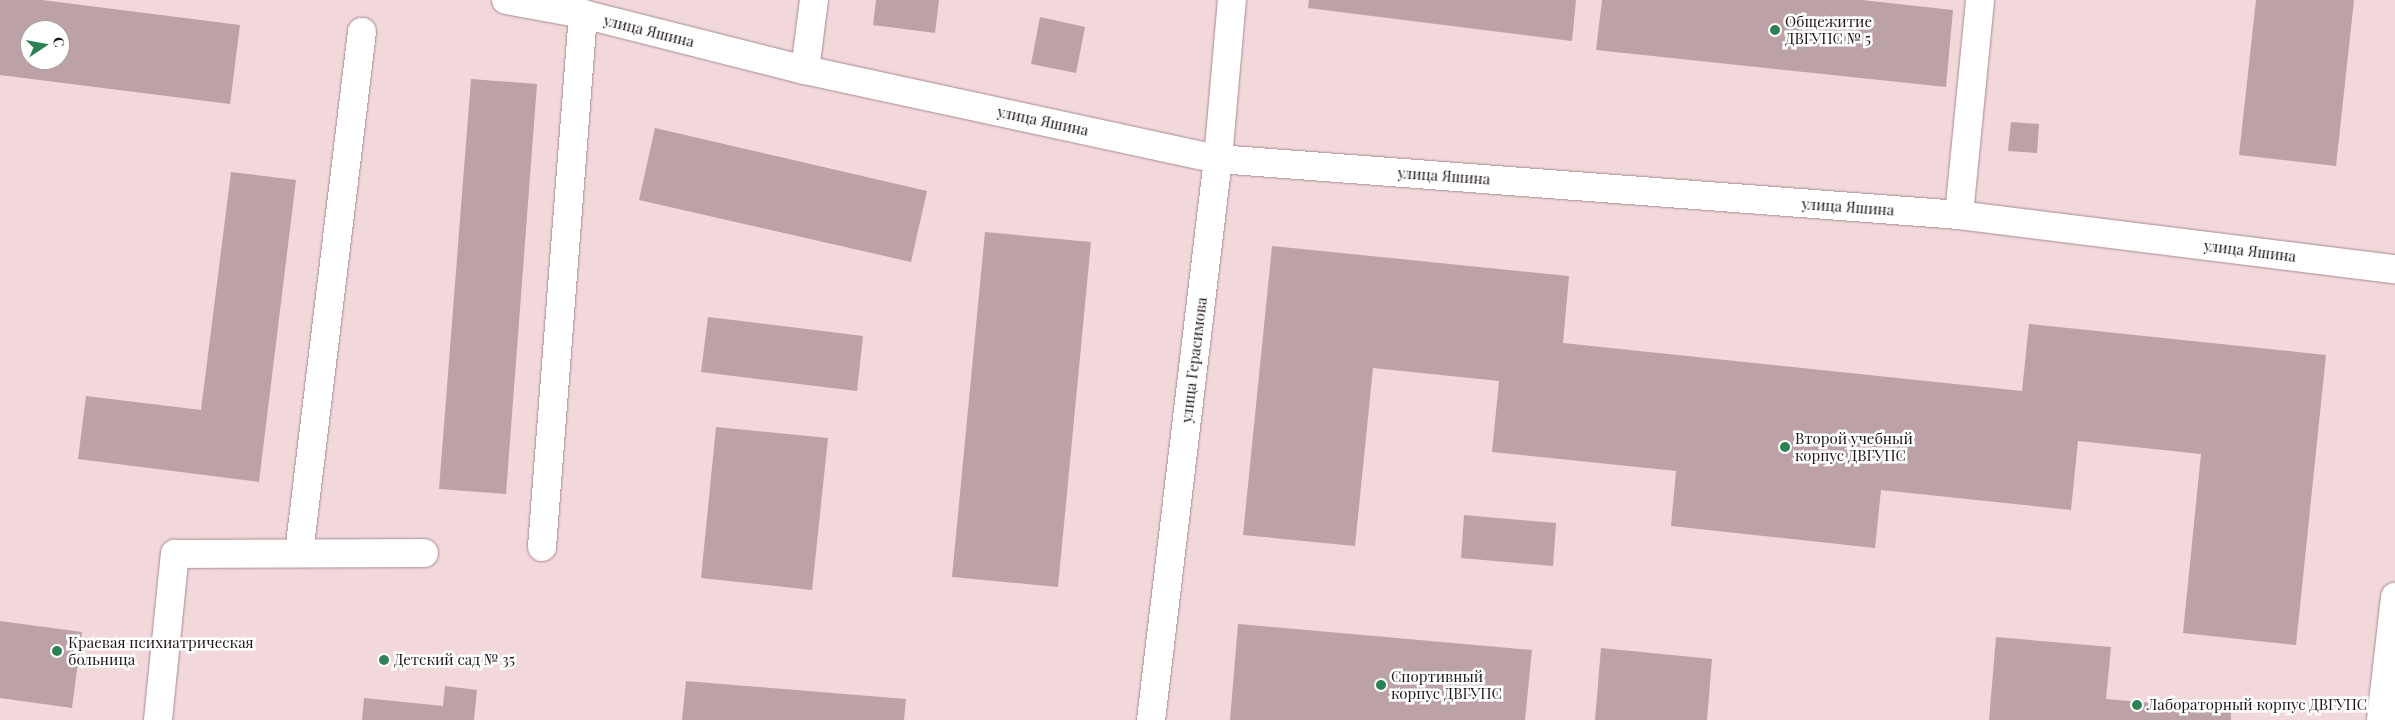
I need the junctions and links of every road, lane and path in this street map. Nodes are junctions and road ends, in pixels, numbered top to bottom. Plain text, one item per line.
1 (506, 0) edge
2 (814, 0) edge
3 (1232, 0) edge
4 (1980, 0) edge
5 (583, 14) junction
6 (362, 32) dead end
7 (805, 70) junction
8 (1218, 159) junction
9 (1960, 215) junction
10 (2395, 269) edge
11 (542, 547) dead end
12 (299, 553) junction
13 (424, 553) dead end
14 (2395, 597) edge
15 (158, 720) edge
16 (1151, 720) edge
17 (2381, 720) edge

1 - 5 street, улица Яшина
2 - 7 street
3 - 8 street, улица Герасимова
4 - 9 street
5 - 7 street, улица Яшина
5 - 11 street
6 - 12 street
7 - 8 street, улица Яшина
8 - 9 street, улица Яшина
8 - 16 street, улица Герасимова
9 - 10 street, улица Яшина
12 - 13 street
12 - 15 street
14 - 17 street

